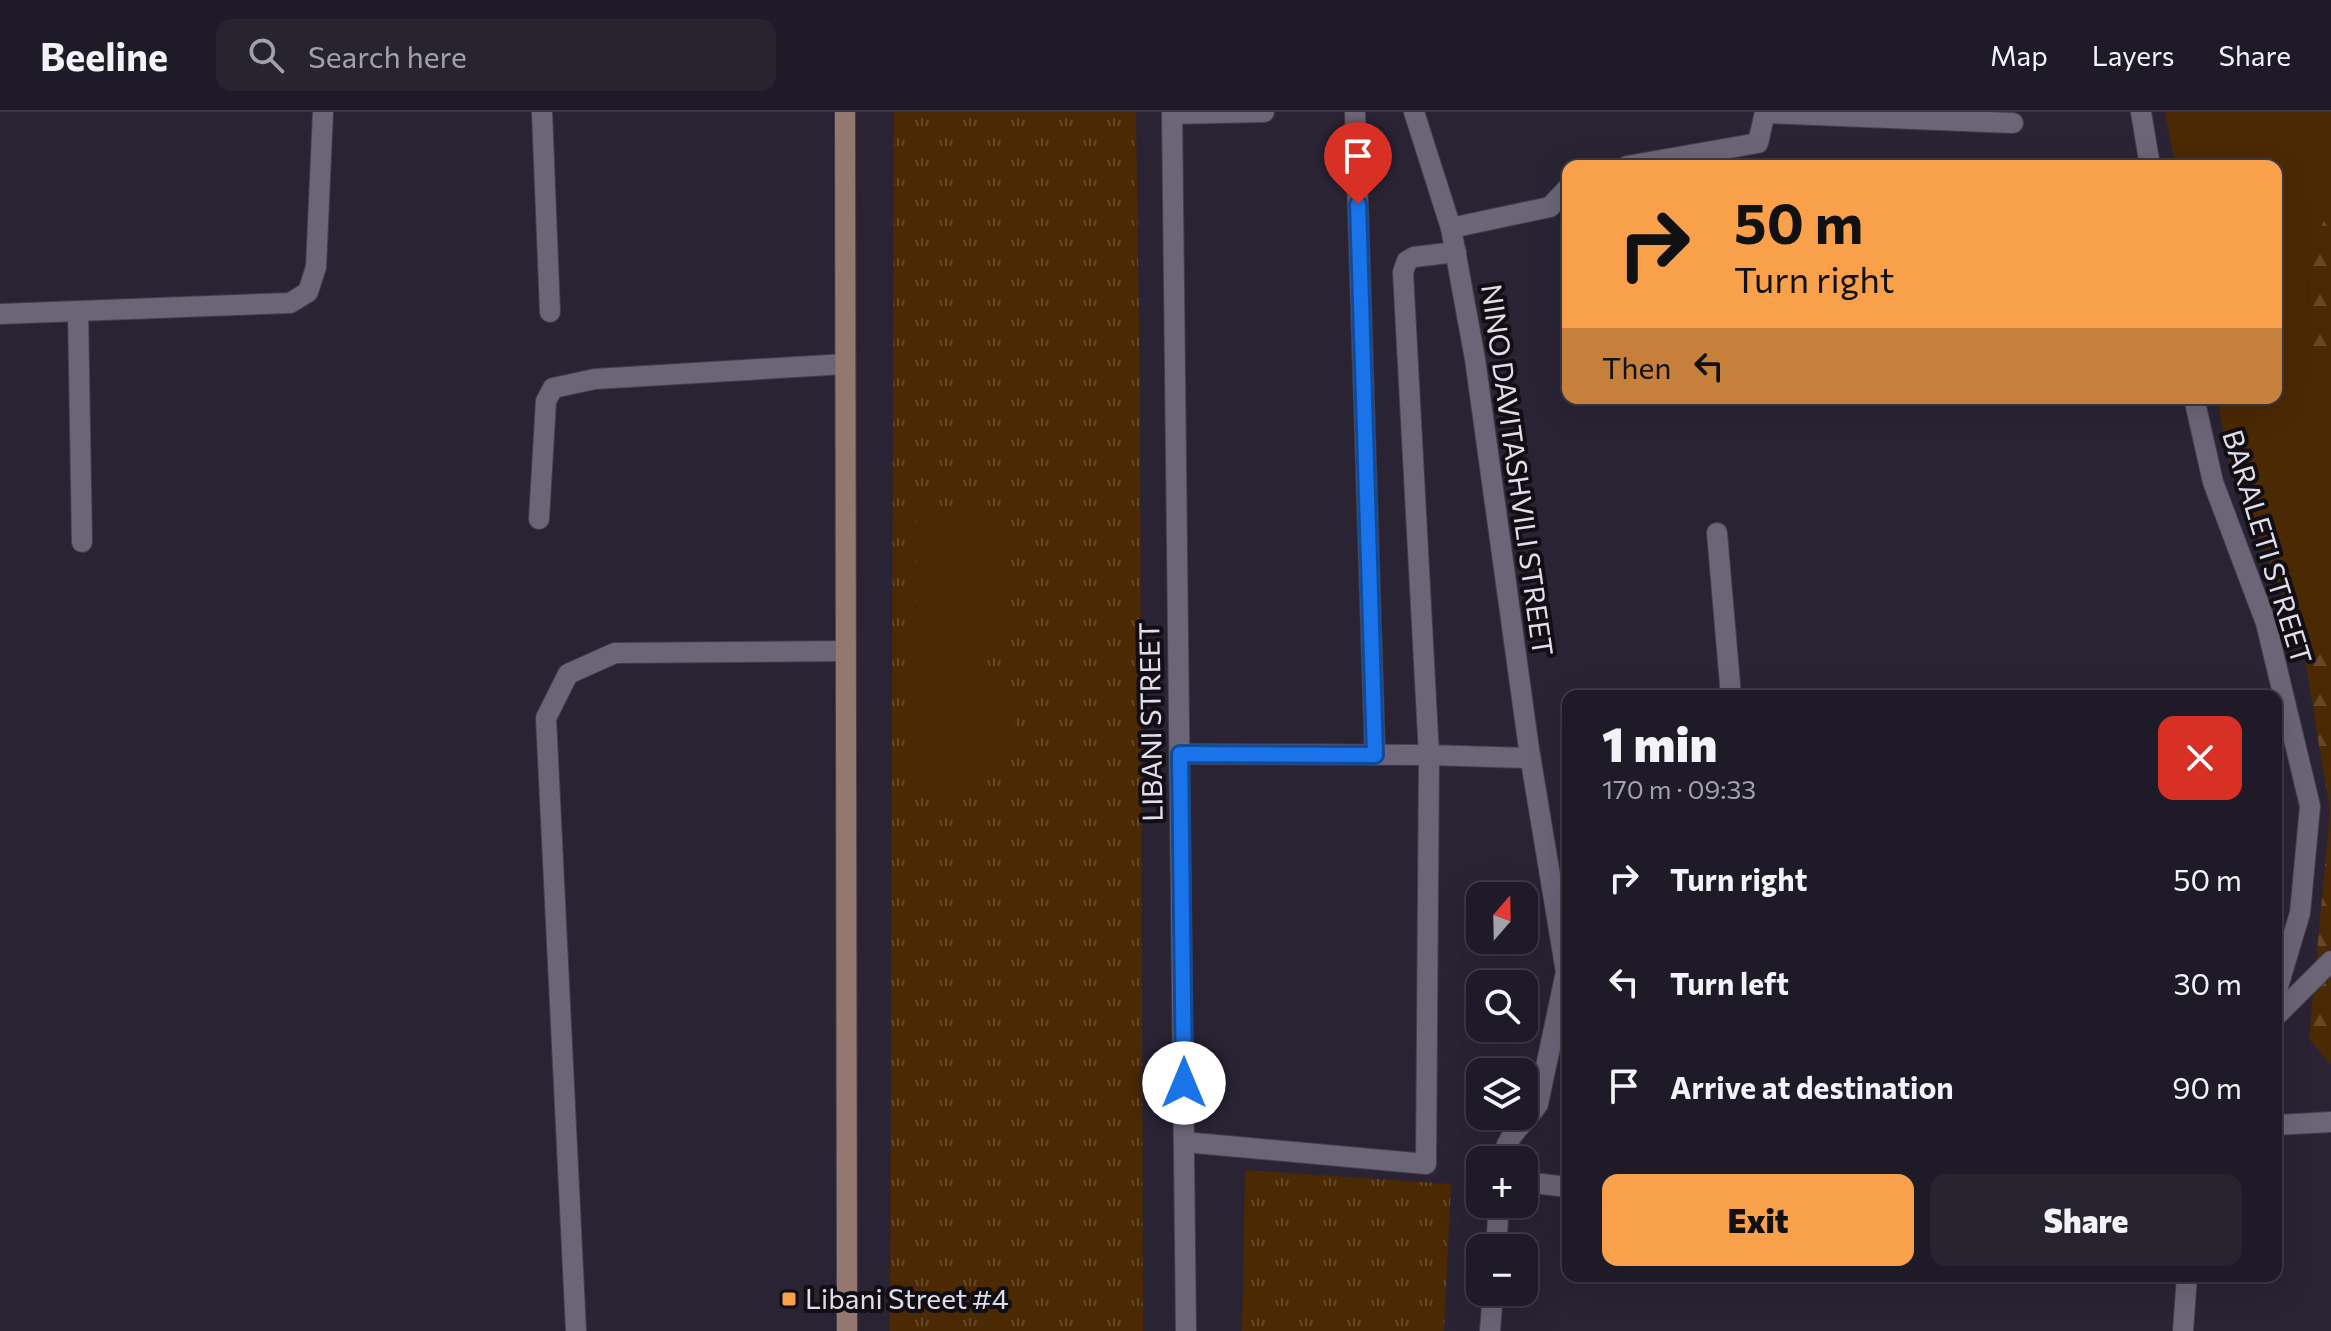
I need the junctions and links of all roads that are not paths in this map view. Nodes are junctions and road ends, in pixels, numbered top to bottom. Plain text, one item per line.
1 (323, 112) edge
2 (542, 112) edge
3 (845, 112) edge
4 (1264, 112) edge
5 (1355, 112) edge
6 (1414, 112) edge
7 (2141, 112) edge
8 (1172, 113) edge
9 (1765, 113) edge
10 (2013, 123) dead end
11 (1661, 160) edge
12 (2149, 160) edge
13 (1562, 194) edge
14 (1451, 228) junction
15 (1456, 252) junction
16 (78, 311) junction
17 (550, 312) dead end
18 (0, 314) edge
19 (845, 364) junction
20 (2195, 404) edge
21 (539, 519) dead end
22 (1717, 533) dead end
23 (82, 542) dead end
24 (845, 651) junction
25 (1730, 690) edge
26 (1180, 754) junction
27 (1375, 755) junction
28 (1429, 755) junction
29 (1530, 758) junction
30 (1562, 944) edge
31 (2331, 961) edge
32 (2282, 973) edge
33 (1562, 996) edge
34 (2282, 1010) edge
35 (2331, 1122) edge
36 (2282, 1125) edge
37 (1184, 1142) junction
38 (1506, 1146) edge
39 (1538, 1184) edge
40 (1562, 1186) edge
41 (2187, 1282) edge
42 (1492, 1306) edge
43 (576, 1331) edge
44 (847, 1331) edge
45 (1186, 1331) edge
46 (1490, 1331) edge
47 (2183, 1331) edge

1 - 16 street
2 - 17 street
3 - 19 street
4 - 8 street
5 - 27 street
6 - 14 street, NINO DAVITASHVILI STREET
7 - 12 street
8 - 26 street, LIBANI STREET
9 - 10 street
9 - 11 street
13 - 14 street
14 - 15 street, NINO DAVITASHVILI STREET
15 - 28 street
15 - 29 street, NINO DAVITASHVILI STREET
16 - 18 street
16 - 23 street
19 - 21 street
19 - 24 street
20 - 32 street, BARALETI STREET
22 - 25 street
24 - 43 street
24 - 44 street
26 - 27 street
26 - 37 street, LIBANI STREET
27 - 28 street
28 - 29 street
28 - 37 street
29 - 30 street, NINO DAVITASHVILI STREET
31 - 34 street
33 - 38 street, NINO DAVITASHVILI STREET
35 - 36 street
37 - 45 street, LIBANI STREET
39 - 40 street
41 - 47 street
42 - 46 street

